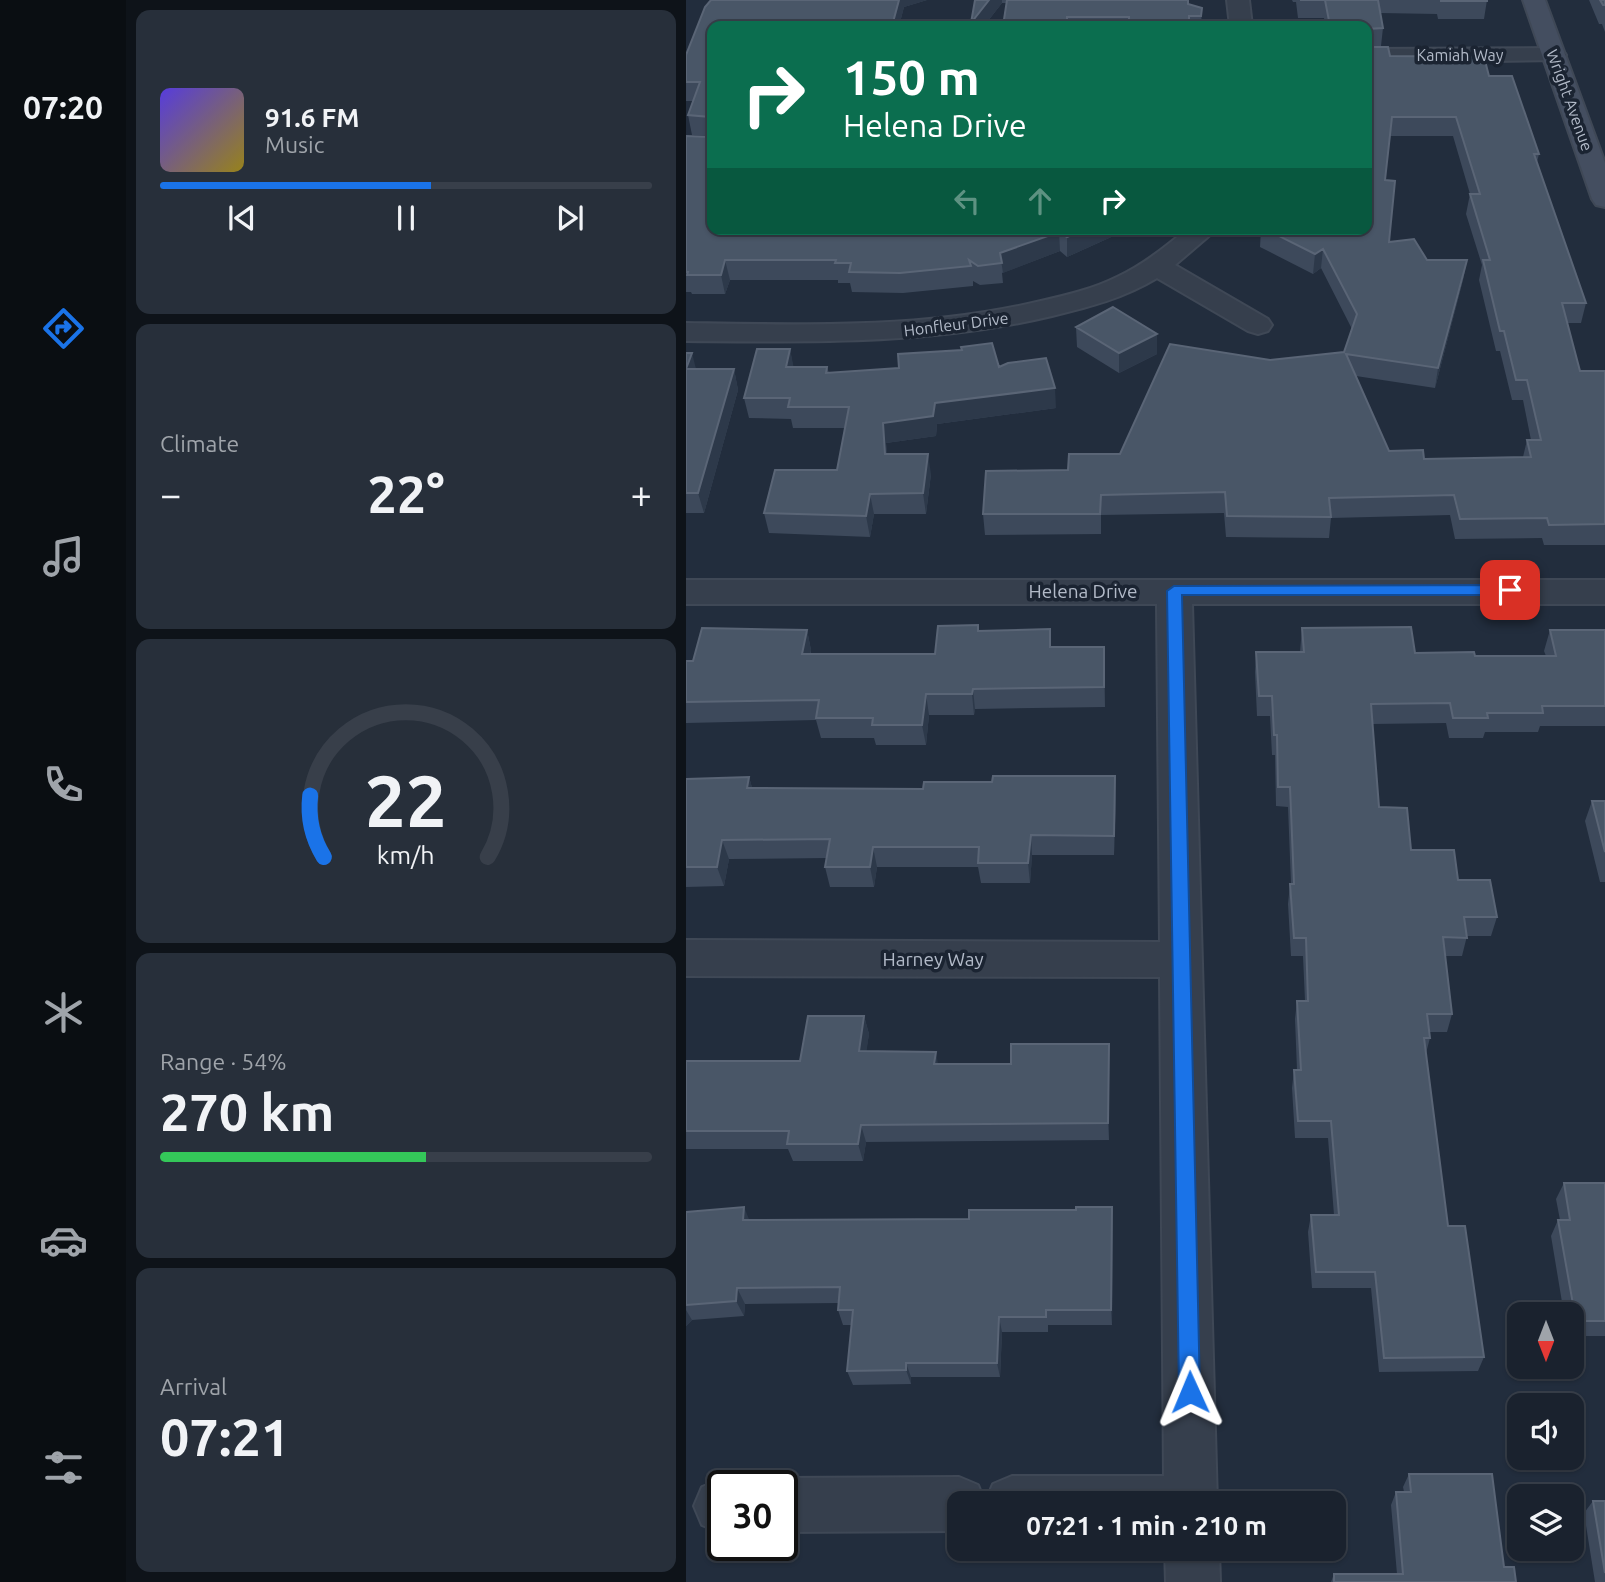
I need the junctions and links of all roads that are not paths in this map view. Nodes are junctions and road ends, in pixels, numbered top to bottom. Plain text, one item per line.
1 (1238, 0) edge
2 (1534, 0) edge
3 (1240, 21) edge
4 (1554, 55) junction
5 (1372, 56) edge
6 (1605, 199) edge
7 (1197, 235) edge
8 (1158, 267) junction
9 (1258, 325) dead end
10 (686, 332) edge
11 (1174, 591) junction
12 (686, 592) edge
13 (1605, 592) edge
14 (686, 958) edge
15 (1181, 960) junction
16 (1191, 1491) edge
17 (947, 1504) edge
18 (798, 1505) edge
19 (1192, 1561) edge
20 (1193, 1582) edge

1 - 3 street
2 - 4 street, Wright Avenue
4 - 5 street, Kamiah Way
4 - 6 street, Wright Avenue
7 - 8 street, Honfleur Drive
8 - 9 street
8 - 10 street, Honfleur Drive
11 - 12 street, Helena Drive
11 - 13 street, Helena Drive
11 - 15 street
14 - 15 street, Harney Way
15 - 16 street
17 - 18 street
19 - 20 street

